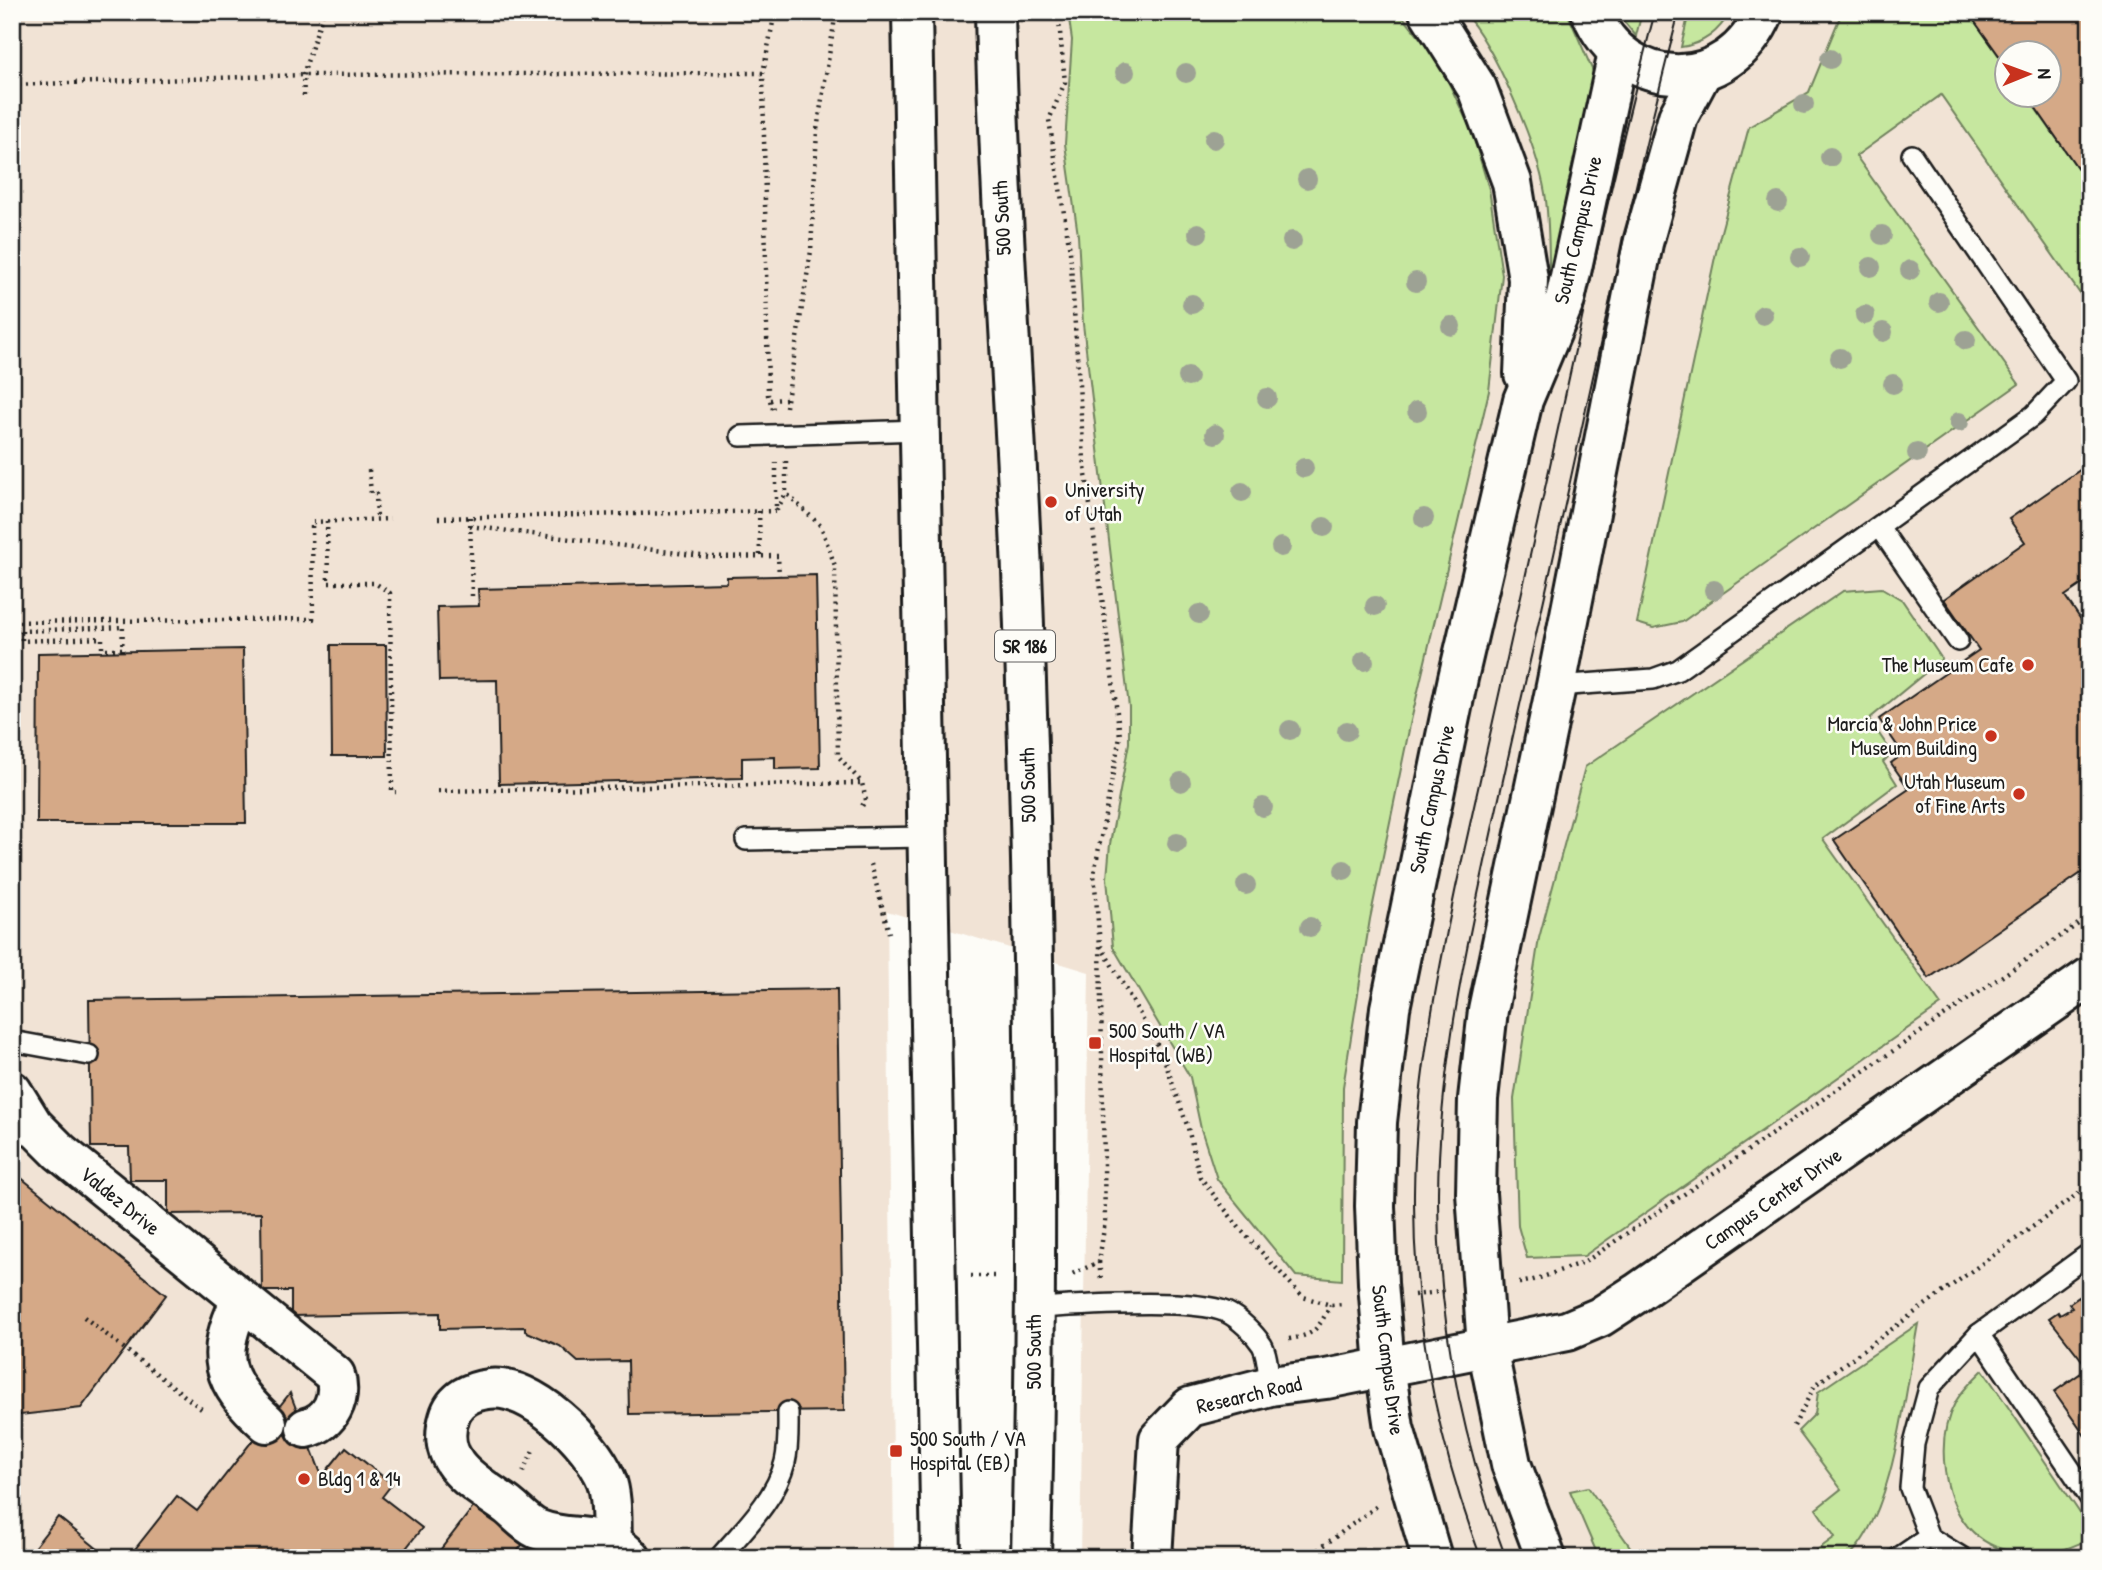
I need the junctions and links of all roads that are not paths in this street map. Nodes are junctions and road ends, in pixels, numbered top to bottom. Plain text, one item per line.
1 (912, 12) edge
2 (995, 12) edge
3 (1429, 12) edge
4 (1591, 12) edge
5 (1764, 12) edge
6 (1618, 52) junction
7 (1702, 72) junction
8 (1912, 155) dead end
9 (1523, 400) junction
10 (920, 430) junction
11 (741, 436) dead end
12 (1879, 527) junction
13 (1958, 640) dead end
14 (1556, 686) junction
15 (928, 837) junction
16 (746, 840) dead end
17 (2090, 977) edge
18 (12, 1041) edge
19 (89, 1055) dead end
20 (12, 1091) edge
21 (2090, 1253) edge
22 (1034, 1292) junction
23 (241, 1300) junction
24 (1979, 1334) junction
25 (1487, 1347) junction
26 (1428, 1360) joint
27 (1385, 1366) junction
28 (1270, 1386) junction
29 (788, 1412) dead end
30 (267, 1423) dead end
31 (306, 1428) dead end
32 (2090, 1498) edge
33 (1929, 1537) junction
34 (621, 1550) edge
35 (719, 1558) edge
36 (941, 1558) edge
37 (1031, 1558) edge
38 (1152, 1558) edge
39 (1432, 1558) edge
40 (1546, 1558) edge
41 (1898, 1558) edge
42 (1963, 1558) edge

1 - 10 street
2 - 22 street, 500 South / SR 186
3 - 9 street
4 - 6 street
5 - 7 street
6 - 7 street
6 - 9 street, South Campus Drive
7 - 14 street
8 - 12 lane
9 - 27 street, South Campus Drive
10 - 11 lane
10 - 15 street
12 - 13 lane
12 - 14 lane
14 - 25 street
15 - 16 lane
15 - 36 street
17 - 25 street, Campus Center Drive
18 - 19 lane
20 - 23 street, Valdez Drive
21 - 24 lane
22 - 28 lane
22 - 37 street, 500 South / SR 186
23 - 30 street
23 - 31 street, Valdez Drive
24 - 32 lane
24 - 33 lane
25 - 26 street, Campus Center Drive
25 - 40 street
26 - 27 street, Research Road
27 - 28 street, Research Road
27 - 39 street, South Campus Drive
28 - 38 street, Research Road
29 - 35 lane
33 - 41 lane
33 - 42 lane
34 - 34 street

